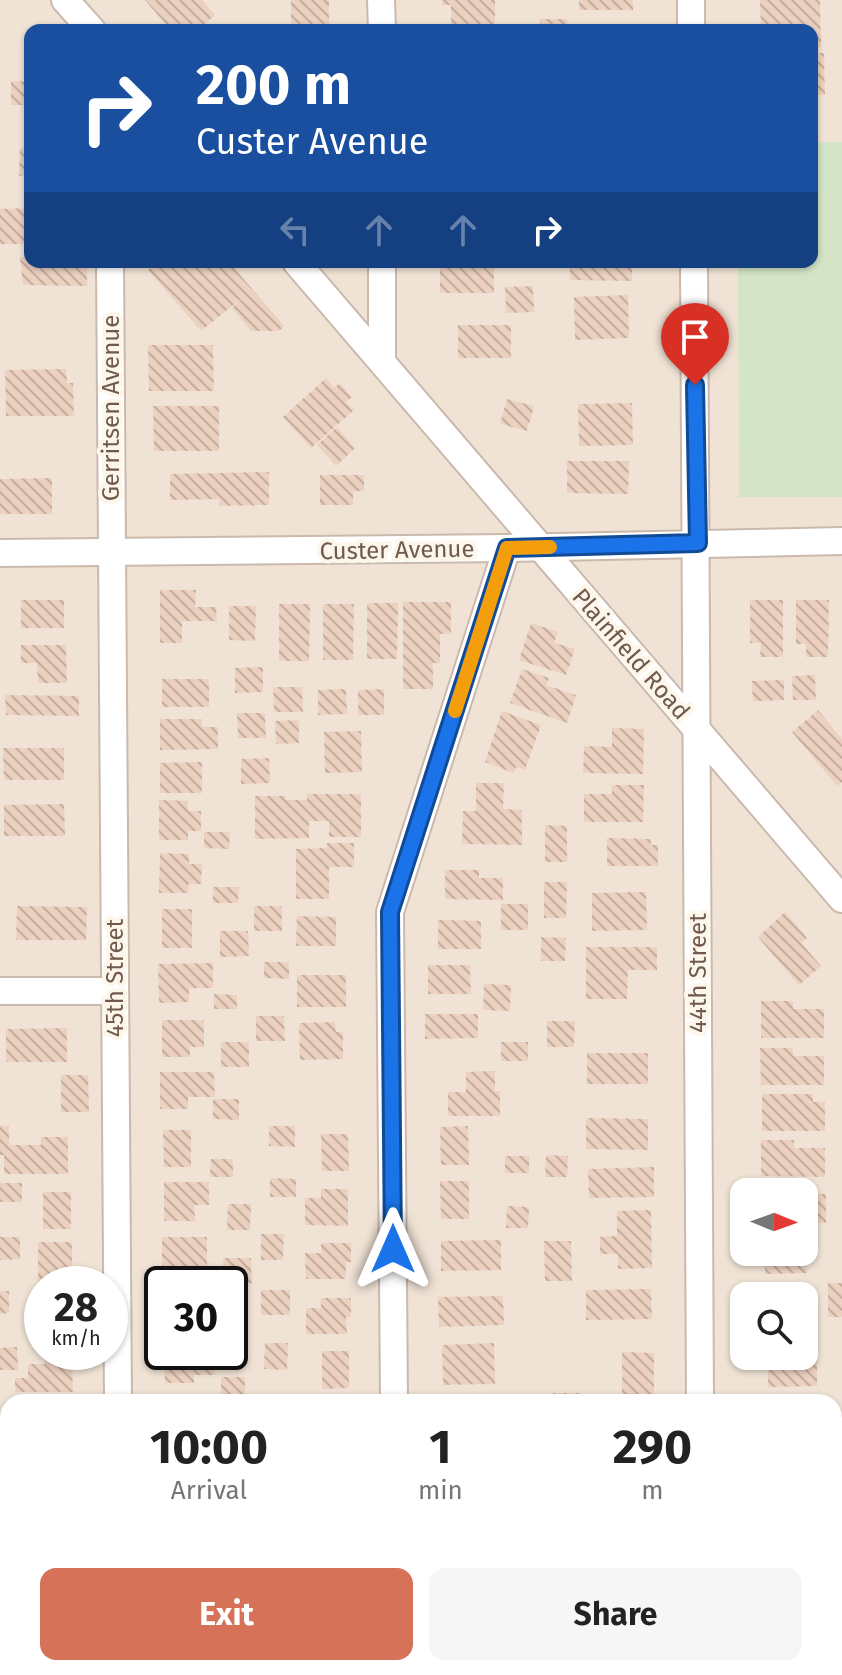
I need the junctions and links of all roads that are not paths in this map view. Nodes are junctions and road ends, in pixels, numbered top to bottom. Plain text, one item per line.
1 (65, 0) edge
2 (381, 0) edge
3 (691, 0) edge
4 (87, 24) edge
5 (382, 24) edge
6 (691, 24) edge
7 (110, 268) edge
8 (301, 268) edge
9 (382, 268) edge
10 (694, 268) edge
11 (382, 360) junction
12 (842, 541) edge
13 (698, 543) junction
14 (507, 548) junction
15 (539, 548) junction
16 (0, 553) edge
17 (111, 553) junction
18 (697, 730) junction
19 (842, 899) edge
20 (0, 991) edge
21 (115, 991) junction
22 (118, 1394) edge
23 (394, 1394) edge
24 (700, 1394) edge

1 - 4 street
2 - 5 street
3 - 6 street
7 - 17 street, Gerritsen Avenue
8 - 11 street, Plainfield Road
9 - 11 street
10 - 13 street, 44th Street
11 - 15 street, Plainfield Road
12 - 13 street, Custer Avenue
13 - 15 street, Custer Avenue
13 - 18 street, 44th Street
14 - 15 street, Custer Avenue
14 - 17 street, Custer Avenue
14 - 23 street
15 - 18 street, Plainfield Road
16 - 17 street, Custer Avenue
17 - 21 street, 45th Street
18 - 19 street, Plainfield Road
18 - 24 street, 44th Street
20 - 21 street
21 - 22 street, 45th Street

